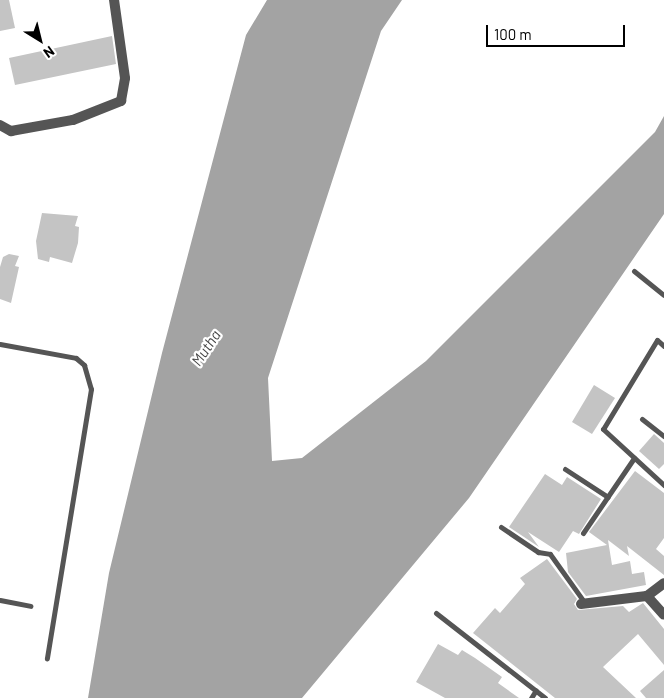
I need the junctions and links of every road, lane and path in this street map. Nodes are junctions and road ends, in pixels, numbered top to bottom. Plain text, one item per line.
1 (114, 0) edge
2 (0, 125) edge
3 (634, 271) dead end
4 (664, 295) edge
5 (0, 344) edge
6 (664, 346) edge
7 (642, 419) dead end
8 (664, 436) edge
9 (634, 458) junction
10 (565, 469) dead end
11 (664, 485) edge
12 (608, 497) junction
13 (501, 527) dead end
14 (583, 533) dead end
15 (664, 583) edge
16 (647, 596) junction
17 (0, 600) edge
18 (583, 604) joint
19 (30, 606) dead end
20 (436, 613) dead end
21 (664, 615) edge
22 (47, 658) dead end
23 (536, 690) junction
24 (531, 698) edge
25 (545, 698) edge

1 - 2 street
3 - 4 lane
5 - 22 lane
6 - 9 lane
7 - 8 lane
9 - 11 lane
9 - 12 lane
10 - 12 lane
12 - 14 lane
13 - 18 lane
15 - 16 street
16 - 18 street
16 - 21 street
17 - 19 lane
20 - 23 lane
23 - 24 lane
23 - 25 lane

